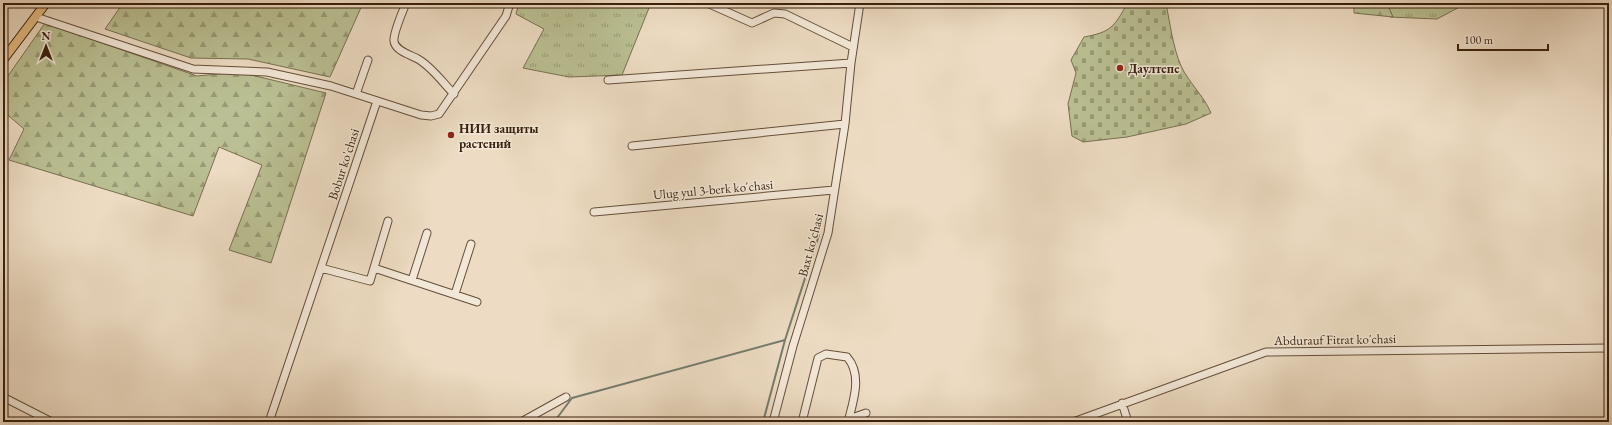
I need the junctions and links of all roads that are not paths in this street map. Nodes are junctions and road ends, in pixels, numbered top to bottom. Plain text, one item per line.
1 (46, 3) edge
2 (406, 3) edge
3 (510, 3) edge
4 (707, 3) edge
5 (860, 3) edge
6 (36, 17) junction
7 (853, 47) junction
8 (3, 60) edge
9 (368, 60) dead end
10 (851, 63) junction
11 (608, 80) dead end
12 (356, 94) junction
13 (454, 94) junction
14 (377, 101) junction
15 (845, 124) junction
16 (632, 146) dead end
17 (834, 190) junction
18 (594, 212) dead end
19 (388, 221) dead end
20 (427, 233) dead end
21 (471, 244) dead end
22 (321, 268) junction
23 (374, 268) junction
24 (412, 280) junction
25 (455, 294) junction
26 (477, 302) dead end
27 (1609, 348) edge
28 (3, 397) edge
29 (566, 397) dead end
30 (1122, 403) junction
31 (866, 413) dead end
32 (849, 421) edge
33 (52, 422) edge
34 (269, 422) edge
35 (521, 422) edge
36 (773, 422) edge
37 (802, 422) edge
38 (1073, 422) edge
39 (1128, 422) edge

1 - 6 main road
2 - 13 street
3 - 13 street
4 - 7 street
5 - 7 street, Baxt ko'chasi
6 - 8 main road
6 - 12 street
7 - 10 street, Baxt ko'chasi
9 - 12 street
10 - 11 street
10 - 15 street, Baxt ko'chasi
12 - 14 street
13 - 14 street
14 - 22 street, Bobur ko'chasi
15 - 16 street
15 - 17 street, Baxt ko'chasi
17 - 18 street, Ulug yul 3-berk ko'chasi
17 - 36 street, Baxt ko'chasi
19 - 23 street
20 - 24 street
21 - 25 street
22 - 23 street
22 - 34 street, Bobur ko'chasi
23 - 24 street
24 - 25 street
25 - 26 street
27 - 30 street, Abdurauf Fitrat ko'chasi
28 - 33 street
29 - 35 street
30 - 38 street, Abdurauf Fitrat ko'chasi
30 - 39 street
31 - 32 street
32 - 37 street

